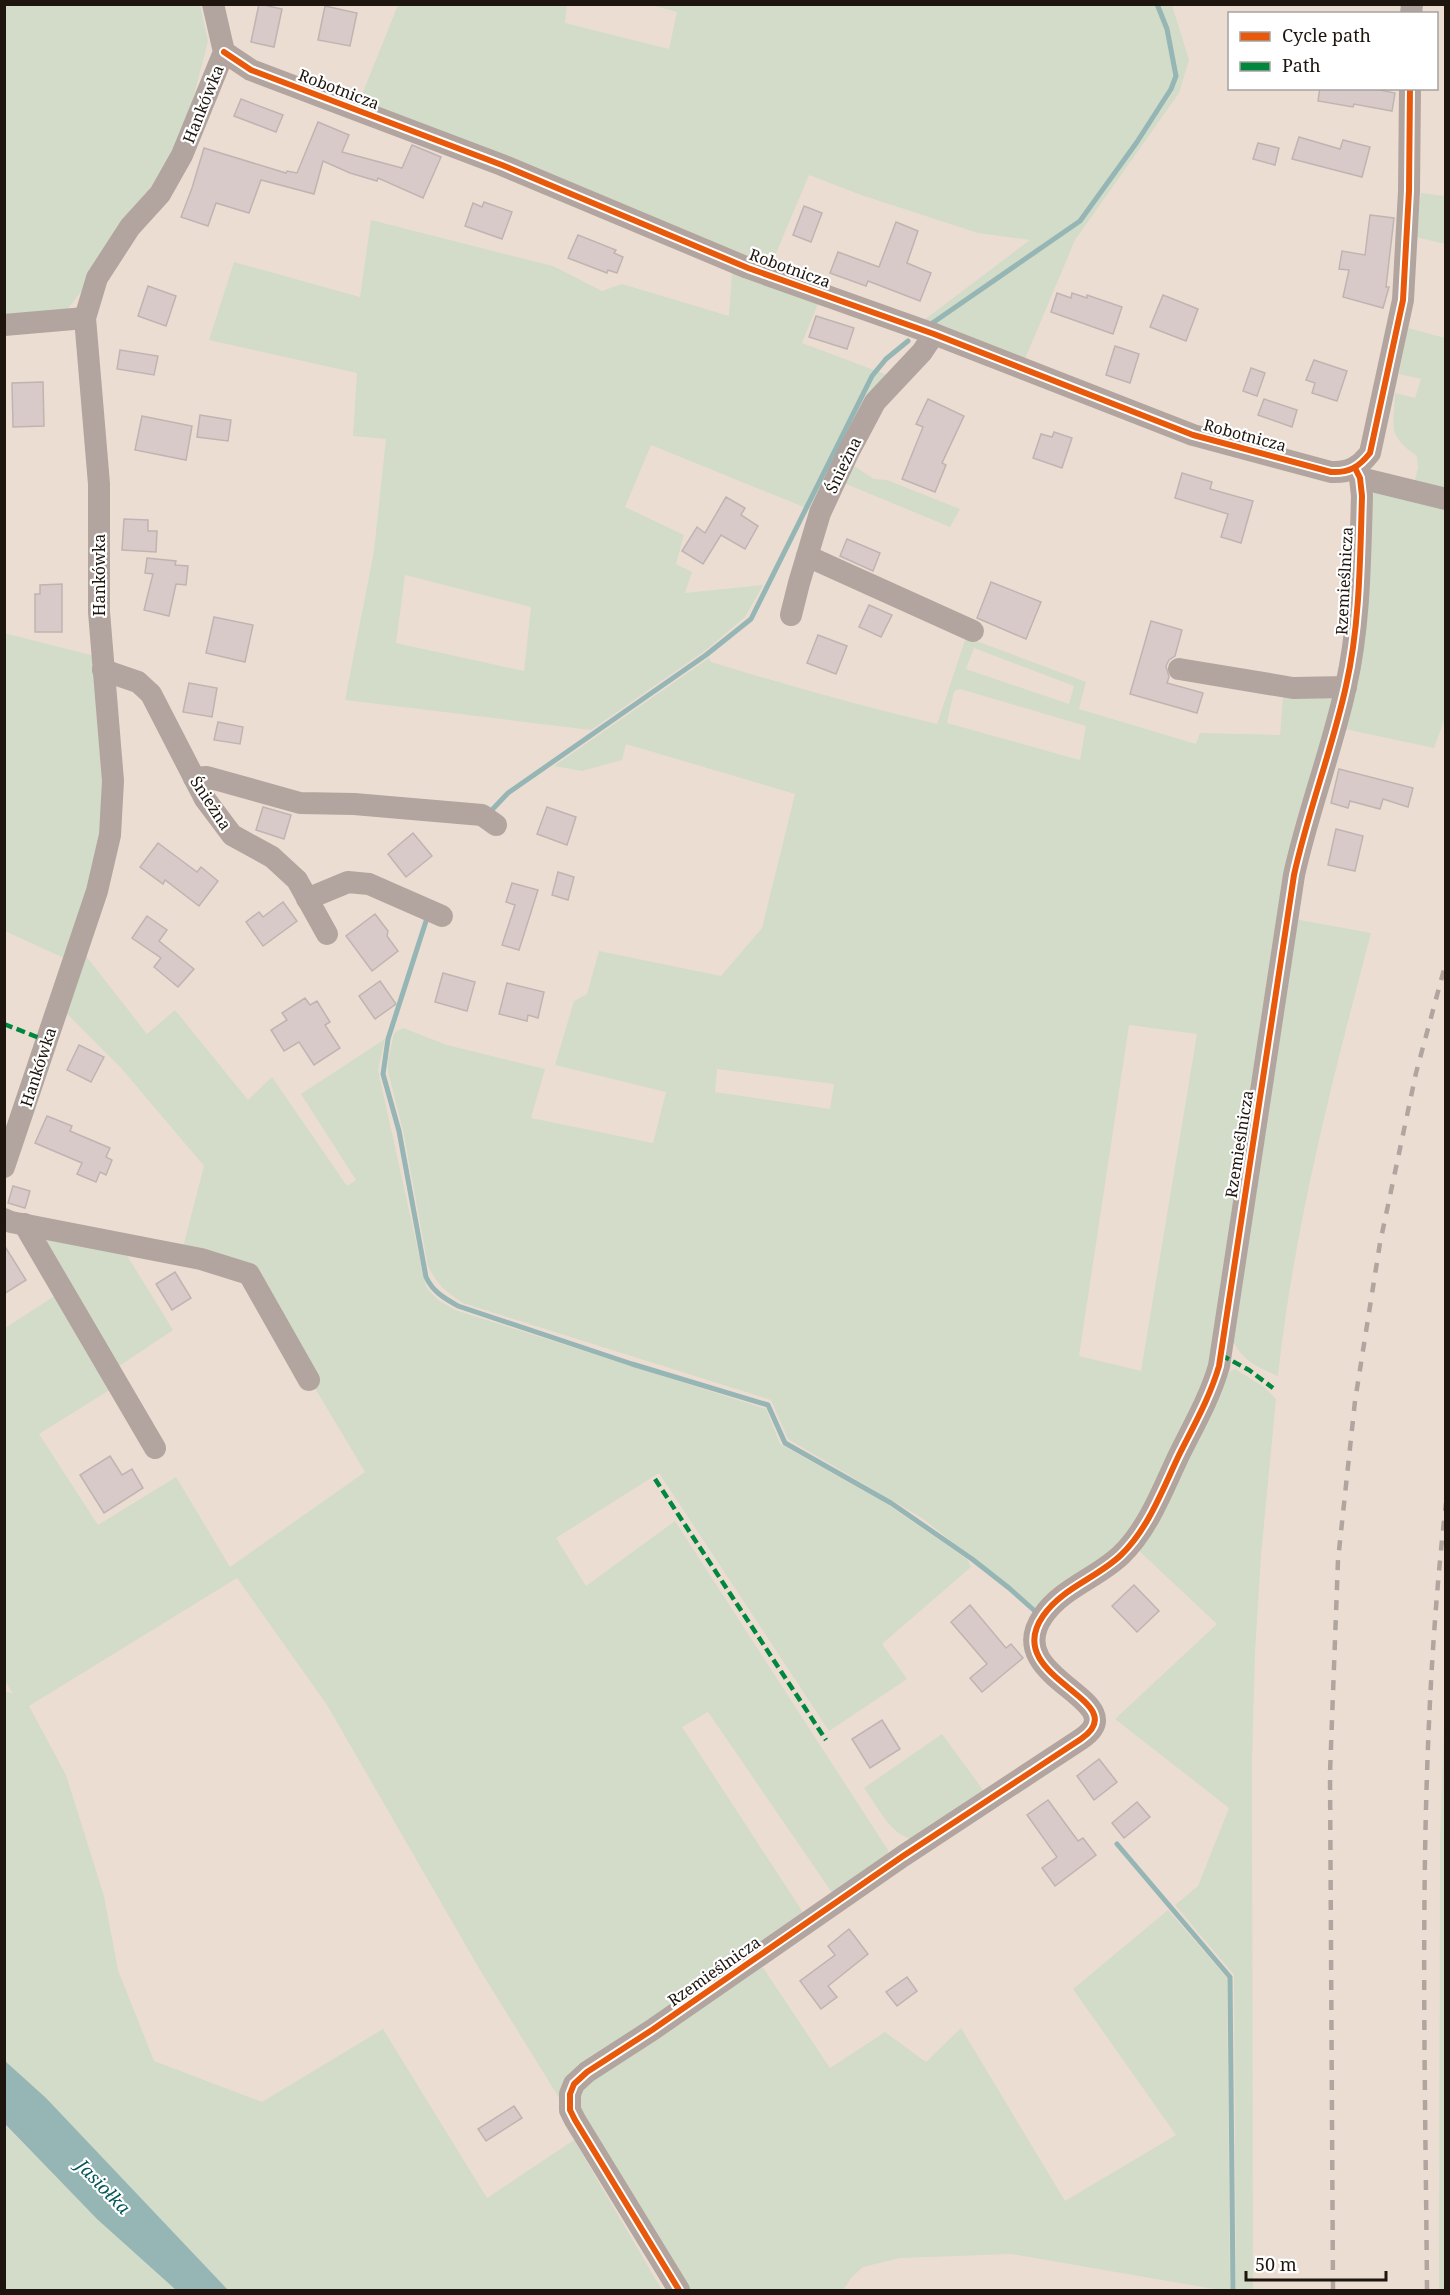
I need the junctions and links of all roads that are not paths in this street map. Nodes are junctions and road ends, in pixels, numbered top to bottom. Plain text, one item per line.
1 (213, 4) edge
2 (224, 52) junction
3 (1410, 90) edge
4 (85, 318) junction
5 (4, 325) edge
6 (934, 334) junction
7 (1358, 470) junction
8 (1446, 499) edge
9 (807, 556) junction
10 (791, 615) dead end
11 (973, 631) dead end
12 (1179, 669) dead end
13 (103, 670) junction
14 (1346, 687) junction
15 (194, 778) junction
16 (489, 820) dead end
17 (307, 899) junction
18 (442, 916) dead end
19 (327, 934) dead end
20 (4, 1167) edge
21 (14, 1222) edge
22 (309, 1380) dead end
23 (155, 1448) dead end
24 (679, 2290) edge

1 - 2 street, Hankówka
2 - 4 street, Hankówka
2 - 6 street, Robotnicza
3 - 7 street
4 - 5 street
4 - 13 street, Hankówka
6 - 7 street, Robotnicza
6 - 9 street, Śnieżna
7 - 8 street, Robotnicza
7 - 14 street, Rzemieślnicza
9 - 10 street, Śnieżna
9 - 11 street
12 - 14 street
13 - 15 street, Śnieżna
13 - 20 street, Hankówka
14 - 24 street, Rzemieślnicza
15 - 16 street
15 - 17 street, Śnieżna
17 - 18 street
17 - 19 street, Śnieżna
21 - 22 street
21 - 23 street

